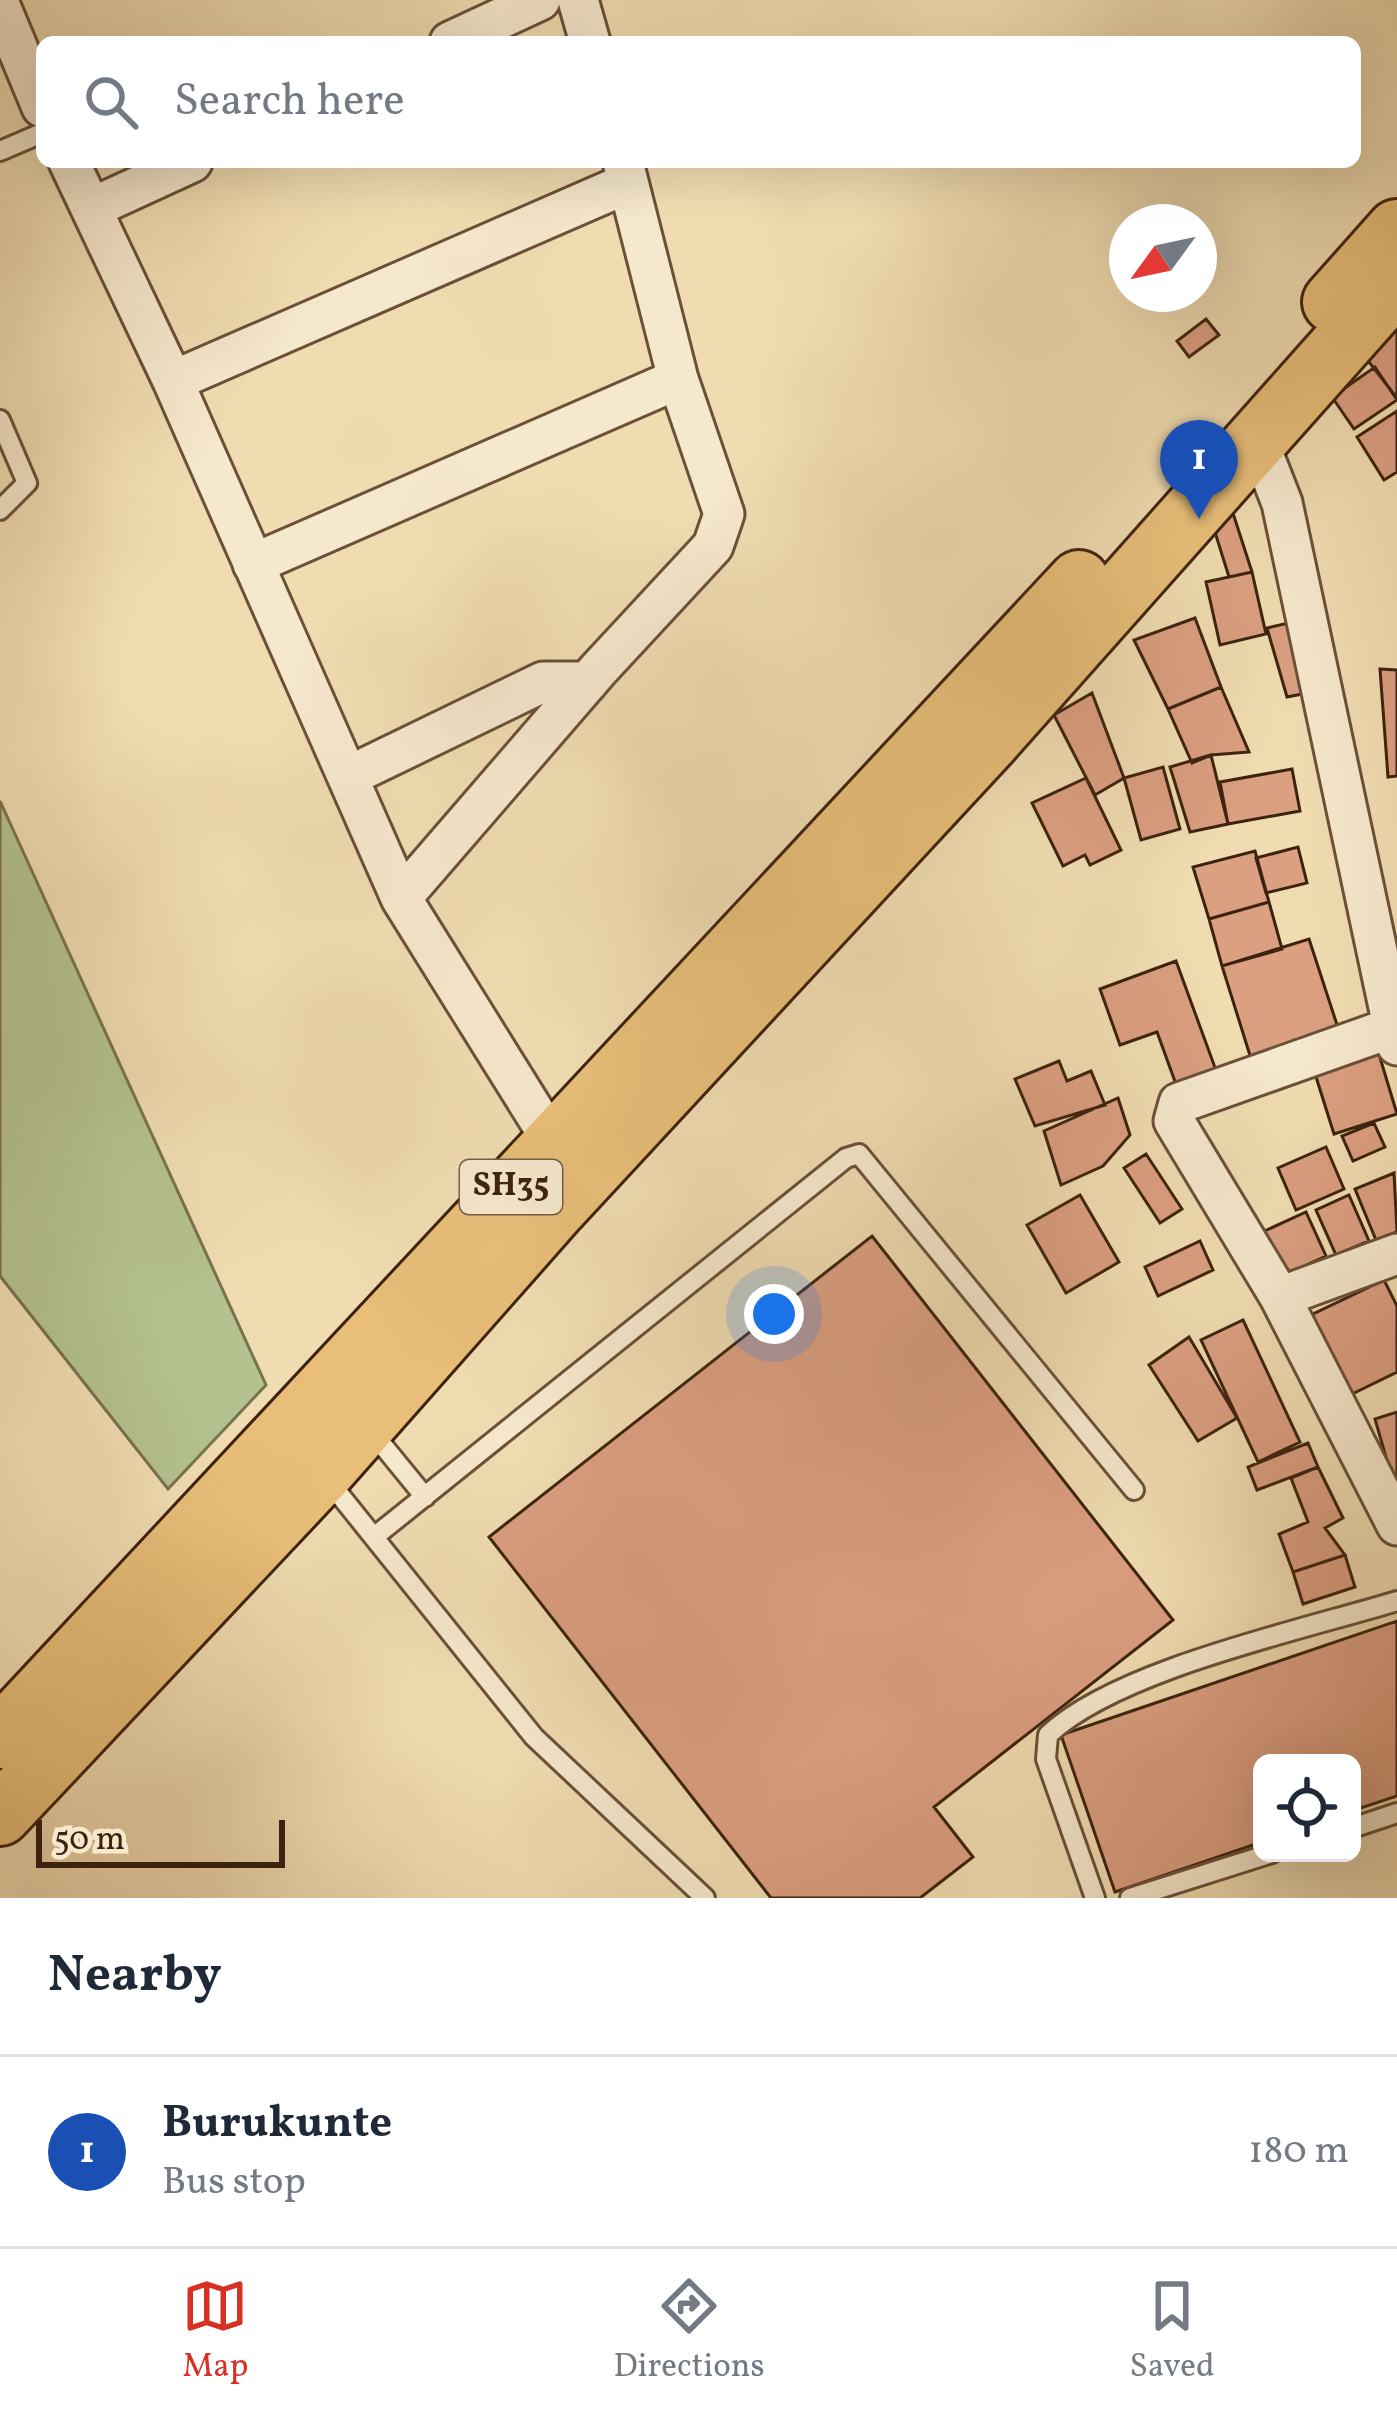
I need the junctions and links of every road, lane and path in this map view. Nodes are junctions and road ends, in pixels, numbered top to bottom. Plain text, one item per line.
1 (540, 0) edge
2 (578, 0) edge
3 (2, 18) edge
4 (463, 36) edge
5 (588, 36) edge
6 (36, 94) edge
7 (36, 136) edge
8 (0, 151) edge
9 (72, 168) edge
10 (179, 168) edge
11 (626, 172) edge
12 (94, 207) junction
13 (1397, 230) edge
14 (1397, 282) edge
15 (678, 379) junction
16 (173, 381) junction
17 (0, 420) edge
18 (1257, 439) junction
19 (0, 510) edge
20 (253, 564) junction
21 (588, 682) junction
22 (349, 776) junction
23 (1380, 874) edge
24 (401, 898) junction
25 (1394, 1036) edge
26 (553, 1142) junction
27 (1397, 1254) edge
28 (1280, 1298) junction
29 (364, 1423) junction
30 (322, 1473) junction
31 (1134, 1490) dead end
32 (425, 1497) junction
33 (1397, 1525) edge
34 (374, 1537) junction
35 (1397, 1601) edge
36 (0, 1738) edge
37 (1397, 1814) edge
38 (0, 1815) edge
39 (1361, 1825) edge
40 (1253, 1859) edge
41 (705, 1898) edge
42 (1095, 1898) edge
43 (1130, 1898) edge

1 - 4 street
2 - 5 street
3 - 6 street
7 - 8 lane
9 - 12 street
10 - 12 street
11 - 15 street
11 - 16 street
12 - 16 street
13 - 26 main road, SH35
14 - 18 main road
15 - 20 street
15 - 21 street
16 - 20 street
17 - 19 lane
18 - 23 street
18 - 29 main road, SH35
20 - 22 street
21 - 22 street
21 - 24 street
22 - 24 street
23 - 25 street
24 - 26 street
25 - 28 street
26 - 36 main road, SH35
27 - 28 street
28 - 33 street
29 - 30 main road, SH35
29 - 32 lane
30 - 34 lane
30 - 38 main road, SH35
31 - 32 lane
32 - 34 lane
34 - 41 lane
35 - 42 lane
37 - 39 lane
40 - 43 lane

